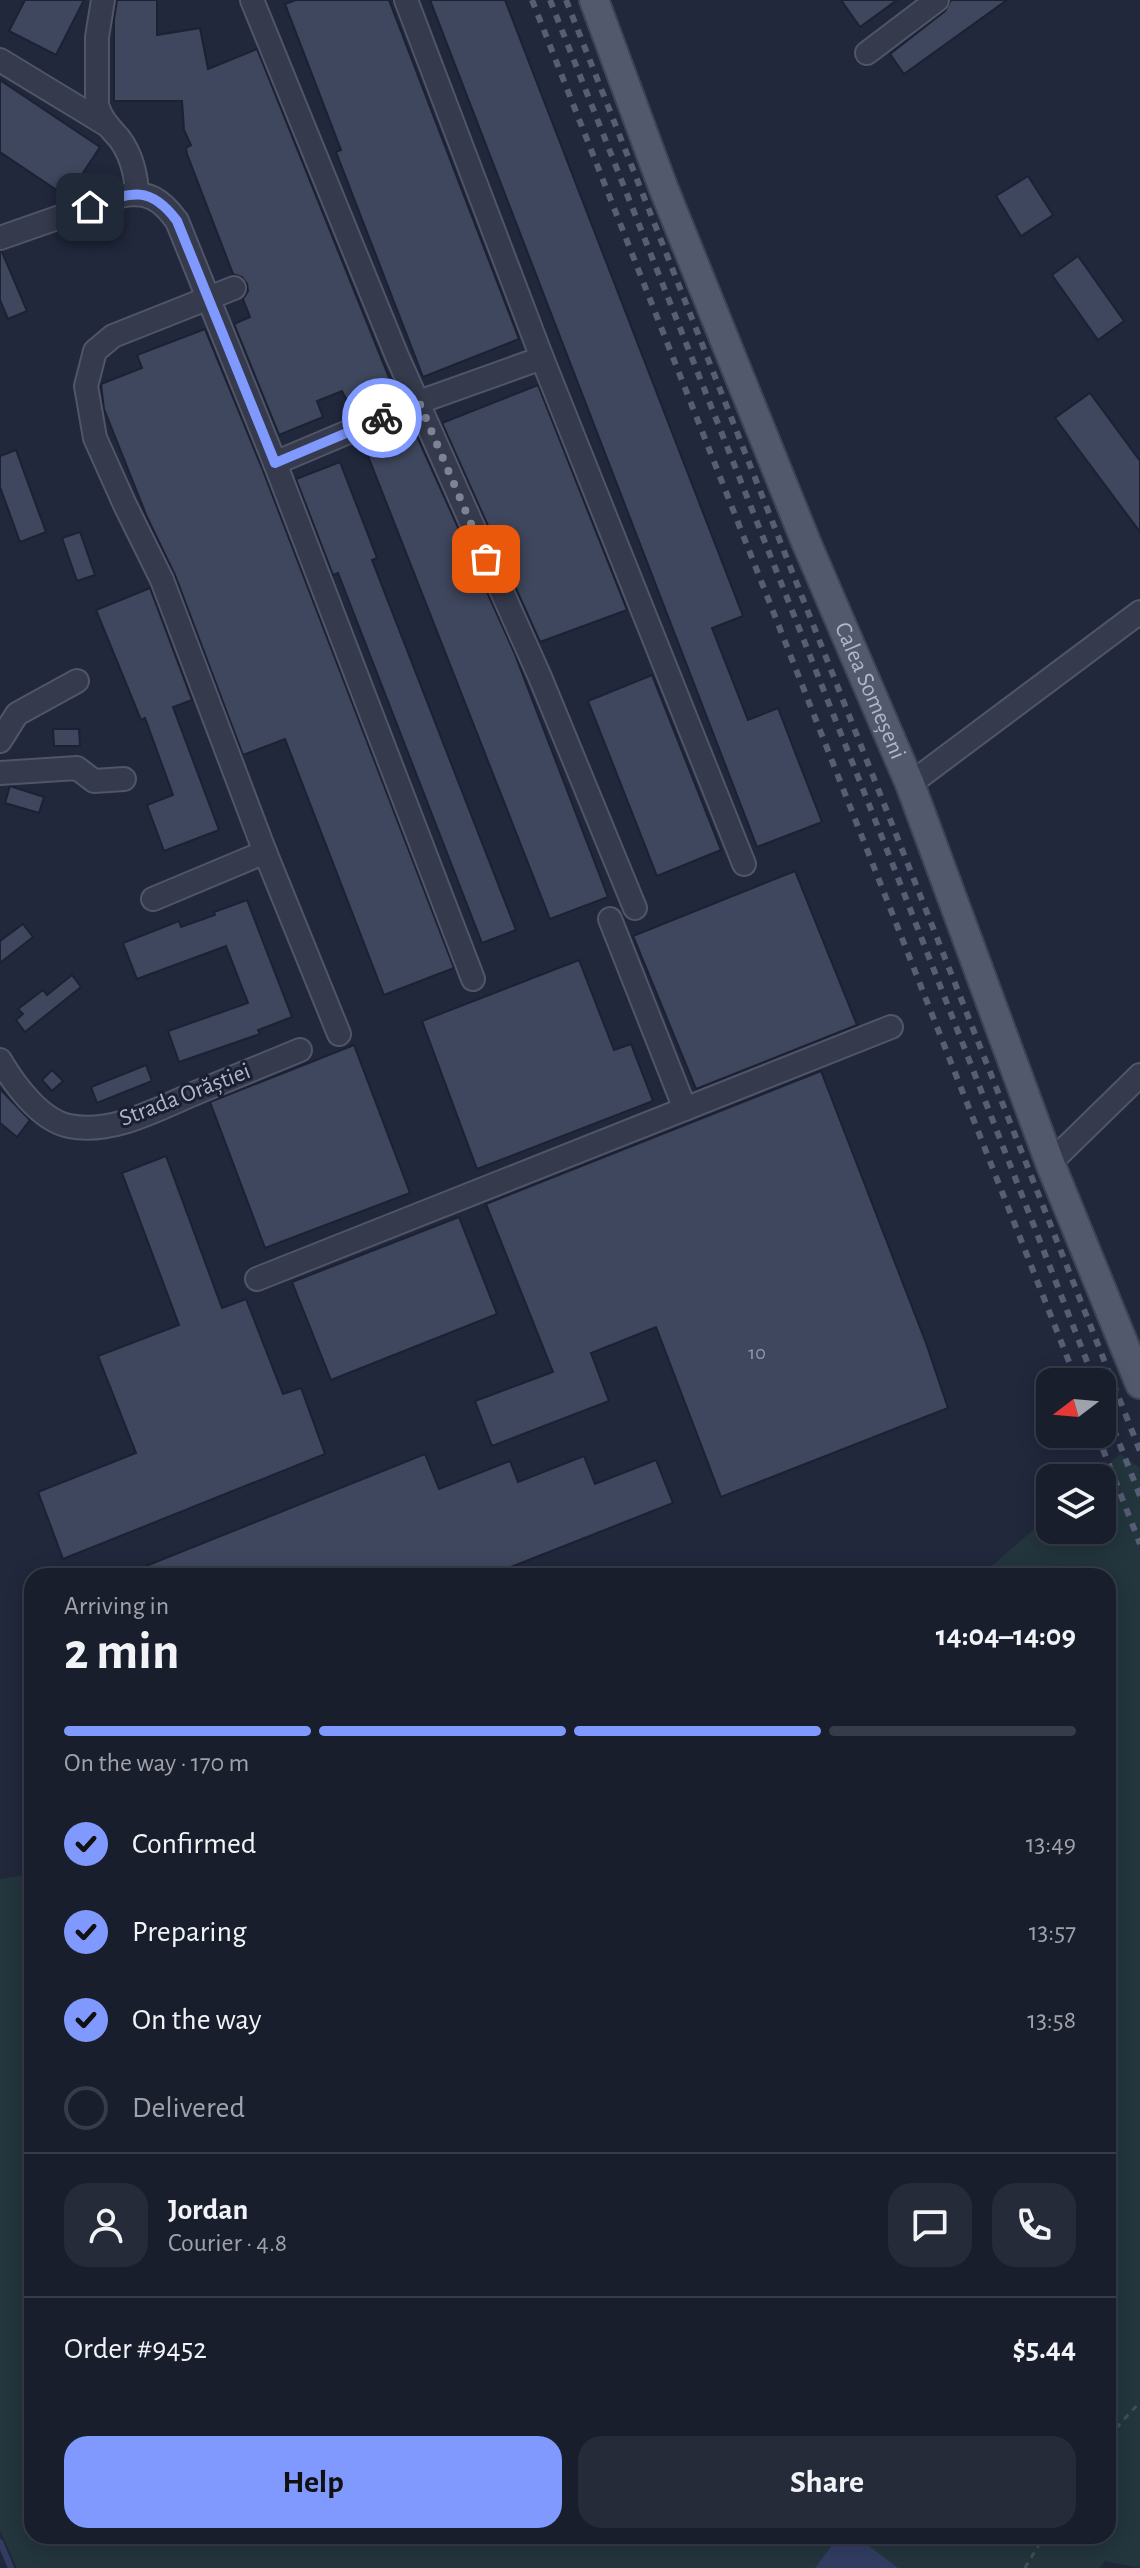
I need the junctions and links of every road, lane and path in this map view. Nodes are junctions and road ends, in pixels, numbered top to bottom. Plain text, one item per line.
1 (103, 0) edge
2 (252, 0) edge
3 (406, 0) edge
4 (594, 0) edge
5 (937, 0) edge
6 (867, 53) dead end
7 (0, 60) edge
8 (107, 125) junction
9 (128, 195) junction
10 (0, 238) edge
11 (234, 288) dead end
12 (209, 299) junction
13 (542, 358) junction
14 (419, 402) junction
15 (275, 463) junction
16 (1140, 612) edge
17 (77, 681) dead end
18 (0, 741) edge
19 (0, 773) edge
20 (124, 779) dead end
21 (910, 784) junction
22 (265, 852) junction
23 (744, 864) dead end
24 (153, 899) dead end
25 (635, 908) dead end
26 (610, 919) dead end
27 (473, 979) dead end
28 (891, 1027) dead end
29 (339, 1034) dead end
30 (300, 1050) dead end
31 (3, 1070) edge
32 (1140, 1075) edge
33 (685, 1109) junction
34 (1050, 1163) junction
35 (257, 1279) dead end
36 (1140, 1384) edge
37 (1140, 2402) edge
38 (1116, 2428) edge
39 (1039, 2544) edge
40 (1025, 2568) edge

1 - 8 street
2 - 14 street
3 - 13 street
4 - 21 main road, Calea Someșeni
5 - 6 street
7 - 8 street
8 - 9 street
9 - 10 street
9 - 12 street
11 - 12 street
12 - 15 street
12 - 22 street
13 - 14 street
13 - 23 street
14 - 15 street
14 - 25 street
15 - 27 street
16 - 21 street
17 - 18 street
19 - 20 street
21 - 34 main road, Calea Someșeni
22 - 24 street
22 - 29 street
26 - 33 street
28 - 33 street
30 - 31 street, Strada Orăștiei
32 - 34 street
33 - 35 street
34 - 36 main road, Calea Someșeni
37 - 38 path
39 - 40 path

